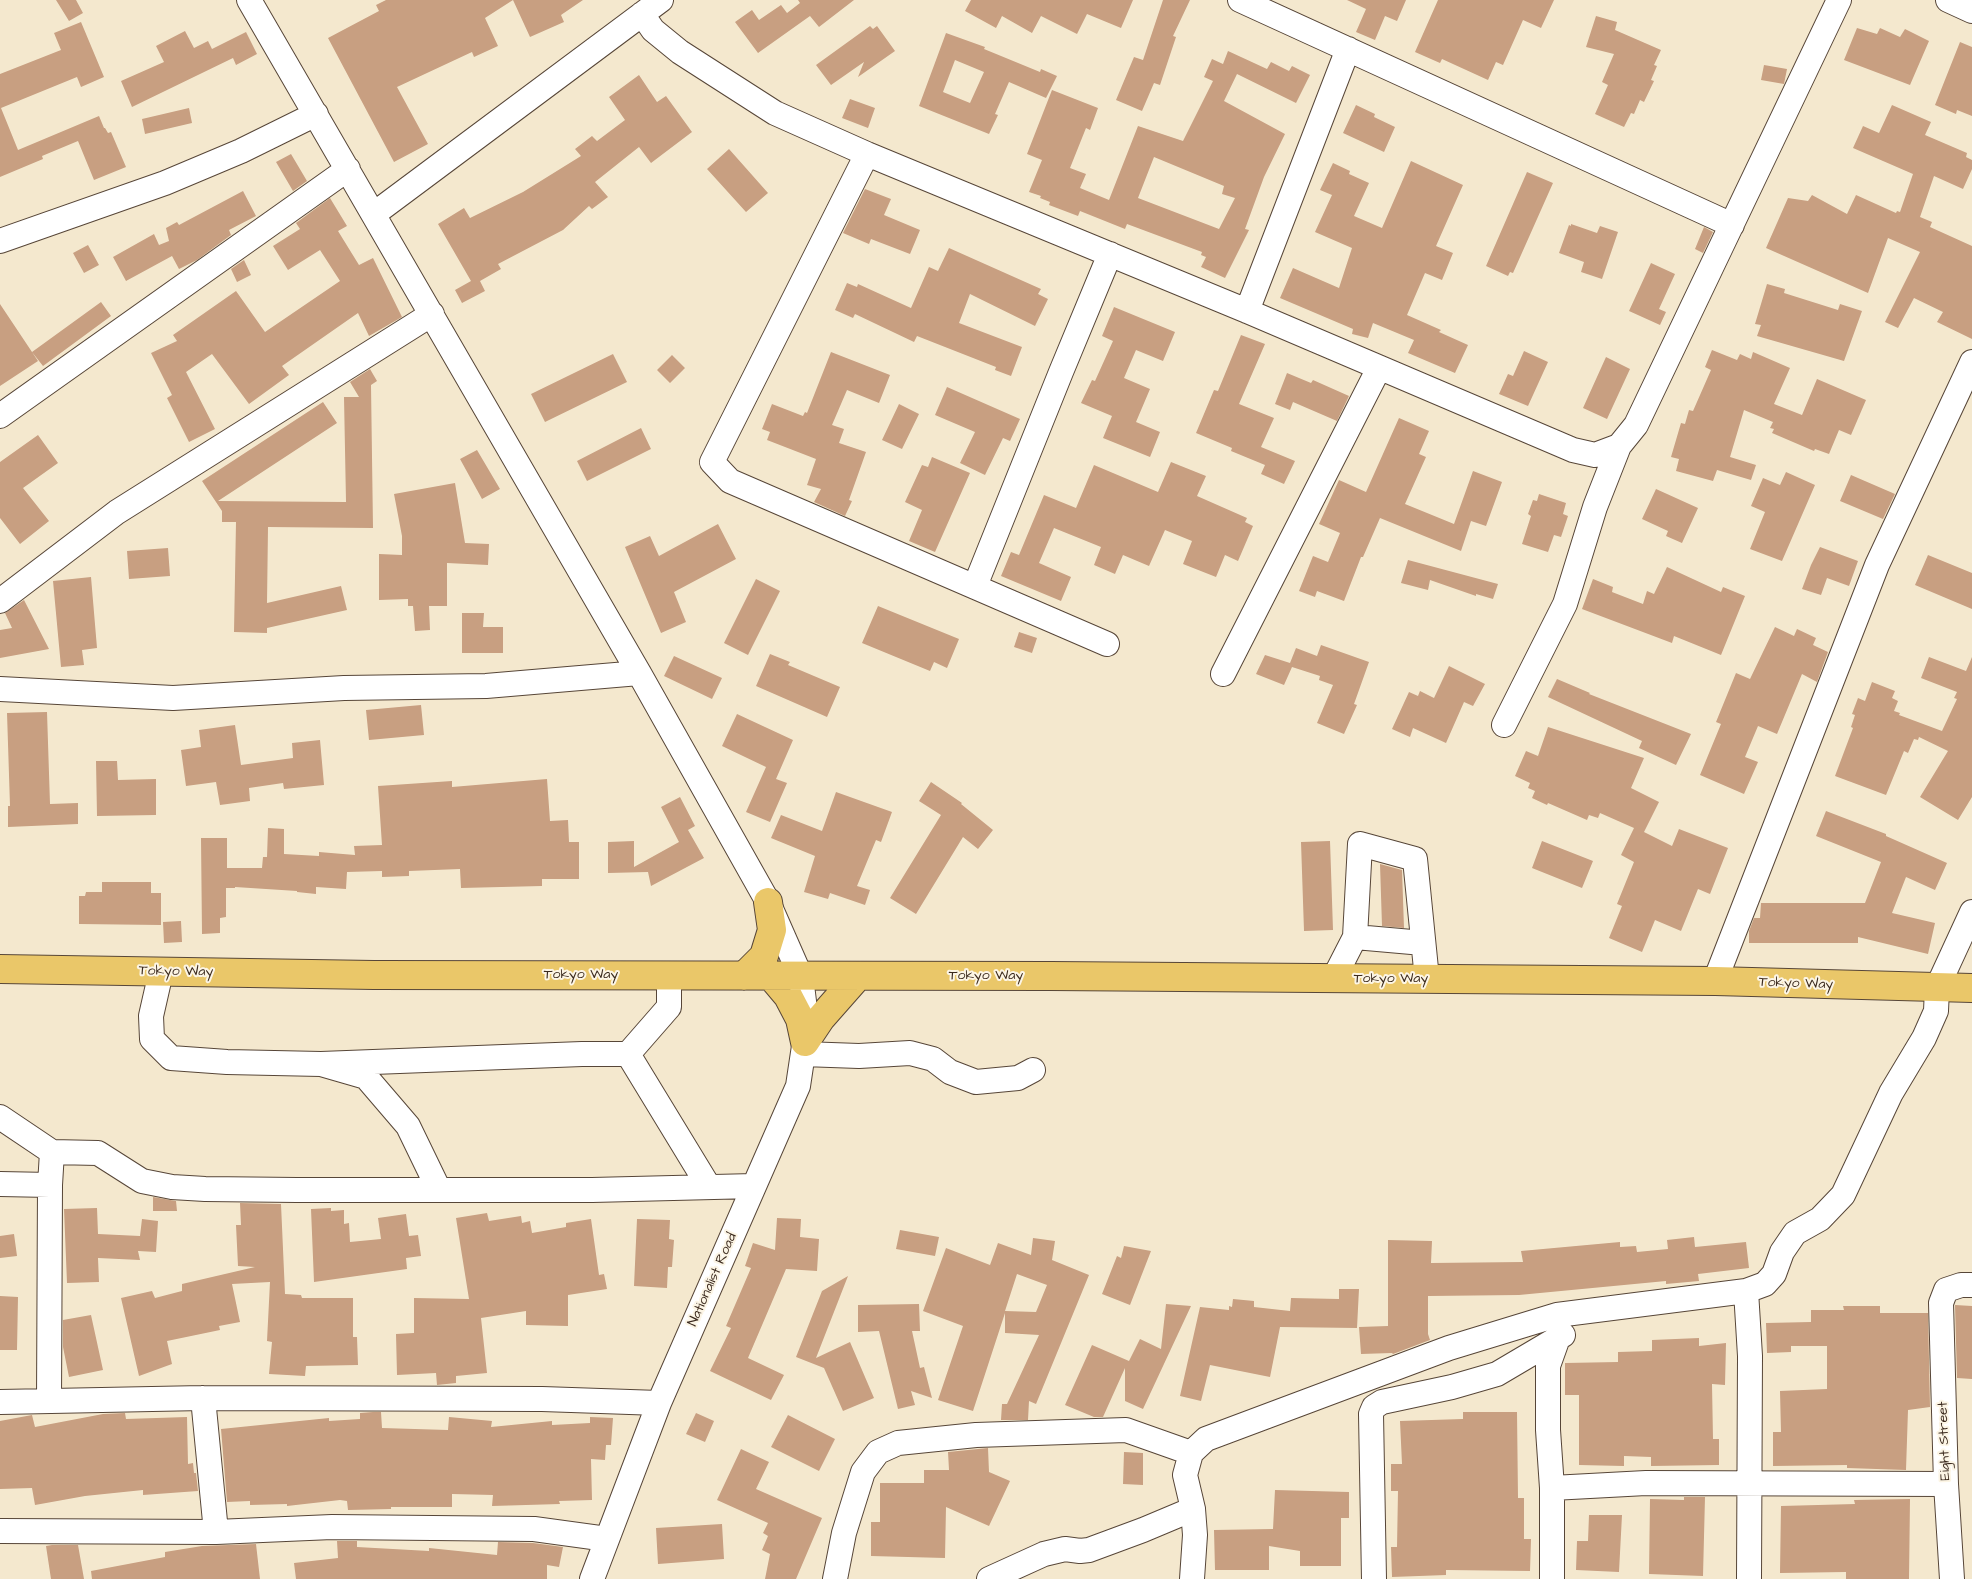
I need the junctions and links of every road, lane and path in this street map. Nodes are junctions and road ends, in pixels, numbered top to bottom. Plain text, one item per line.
1 (250, 0) edge
2 (661, 0) edge
3 (1240, 0) edge
4 (1839, 0) edge
5 (1948, 0) edge
6 (1972, 11) edge
7 (642, 14) junction
8 (1348, 49) junction
9 (316, 114) junction
10 (867, 154) junction
11 (348, 170) junction
12 (374, 214) junction
13 (1732, 225) junction
14 (0, 241) edge
15 (1110, 254) junction
16 (1247, 311) junction
17 (432, 314) junction
18 (1972, 362) edge
19 (1379, 368) junction
20 (0, 416) edge
21 (1619, 446) junction
22 (975, 586) junction
23 (0, 601) edge
24 (1107, 644) dead end
25 (639, 673) junction
26 (1223, 674) dead end
27 (0, 689) edge
28 (1504, 725) dead end
29 (768, 902) junction
30 (1972, 912) edge
31 (1355, 937) junction
32 (1423, 943) junction
33 (0, 969) edge
34 (161, 972) junction
35 (670, 976) junction
36 (744, 976) junction
37 (858, 976) junction
38 (772, 977) junction
39 (801, 977) junction
40 (1334, 978) junction
41 (1427, 979) junction
42 (1714, 981) junction
43 (1937, 988) junction
44 (1972, 988) edge
45 (804, 1048) junction
46 (628, 1054) junction
47 (321, 1064) junction
48 (1033, 1070) dead end
49 (0, 1117) edge
50 (52, 1152) junction
51 (0, 1184) edge
52 (50, 1185) junction
53 (754, 1186) junction
54 (709, 1187) junction
55 (439, 1190) junction
56 (1972, 1286) edge
57 (1746, 1291) junction
58 (1636, 1305) junction
59 (1558, 1338) junction
60 (203, 1398) junction
61 (49, 1401) junction
62 (0, 1402) edge
63 (659, 1403) junction
64 (1191, 1453) junction
65 (1750, 1482) junction
66 (1946, 1484) junction
67 (1552, 1488) junction
68 (1192, 1509) junction
69 (0, 1531) edge
70 (216, 1532) junction
71 (607, 1539) junction
72 (592, 1579) edge
73 (835, 1579) edge
74 (989, 1579) edge
75 (1192, 1579) edge
76 (1374, 1579) edge
77 (1552, 1579) edge
78 (1749, 1579) edge
79 (1952, 1579) edge

1 - 9 street, Nationalist Road
2 - 7 street
3 - 8 street
4 - 13 street
5 - 6 street
7 - 10 street
7 - 12 street
8 - 13 street
8 - 16 street
9 - 11 street, Nationalist Road
9 - 14 street
10 - 15 street
10 - 22 street
11 - 12 street, Nationalist Road
11 - 20 street
12 - 17 street, Nationalist Road
13 - 21 street
15 - 16 street
15 - 22 street
16 - 19 street
17 - 23 street
17 - 25 street, Nationalist Road
18 - 42 street
19 - 21 street
19 - 26 street
21 - 28 street
22 - 24 street
25 - 27 street
25 - 29 street, Nationalist Road
29 - 36 main road
29 - 39 street, Nationalist Road
30 - 43 street
31 - 32 street
31 - 32 street
31 - 40 street
32 - 41 street
33 - 34 main road, Tokyo Way
34 - 35 main road, Tokyo Way
34 - 47 street
35 - 36 main road, Tokyo Way
35 - 46 street
36 - 38 main road, Tokyo Way
37 - 39 main road, Tokyo Way
37 - 40 main road, Tokyo Way
37 - 45 main road
38 - 39 main road, Tokyo Way
38 - 45 main road
39 - 45 street, Nationalist Road
40 - 41 main road, Tokyo Way
41 - 42 main road, Tokyo Way
42 - 43 main road, Tokyo Way
43 - 44 main road, Tokyo Way
43 - 57 street
45 - 48 street
45 - 53 street, Nationalist Road
46 - 47 street
46 - 54 street
47 - 55 street
49 - 50 street
50 - 52 street
50 - 55 street
51 - 52 street
52 - 61 street
53 - 54 street
53 - 63 street, Nationalist Road
54 - 55 street
56 - 66 street, Eight Street
57 - 58 street
57 - 65 street
58 - 59 street
58 - 64 street
59 - 67 street
59 - 76 street
60 - 61 street
60 - 63 street
60 - 70 street
61 - 62 street
63 - 71 street, Nationalist Road
64 - 68 street
64 - 73 street
65 - 66 street
65 - 67 street
65 - 78 street
66 - 79 street, Eight Street
67 - 77 street
68 - 74 street
68 - 75 street
69 - 70 street
70 - 71 street
71 - 72 street, Nationalist Road

